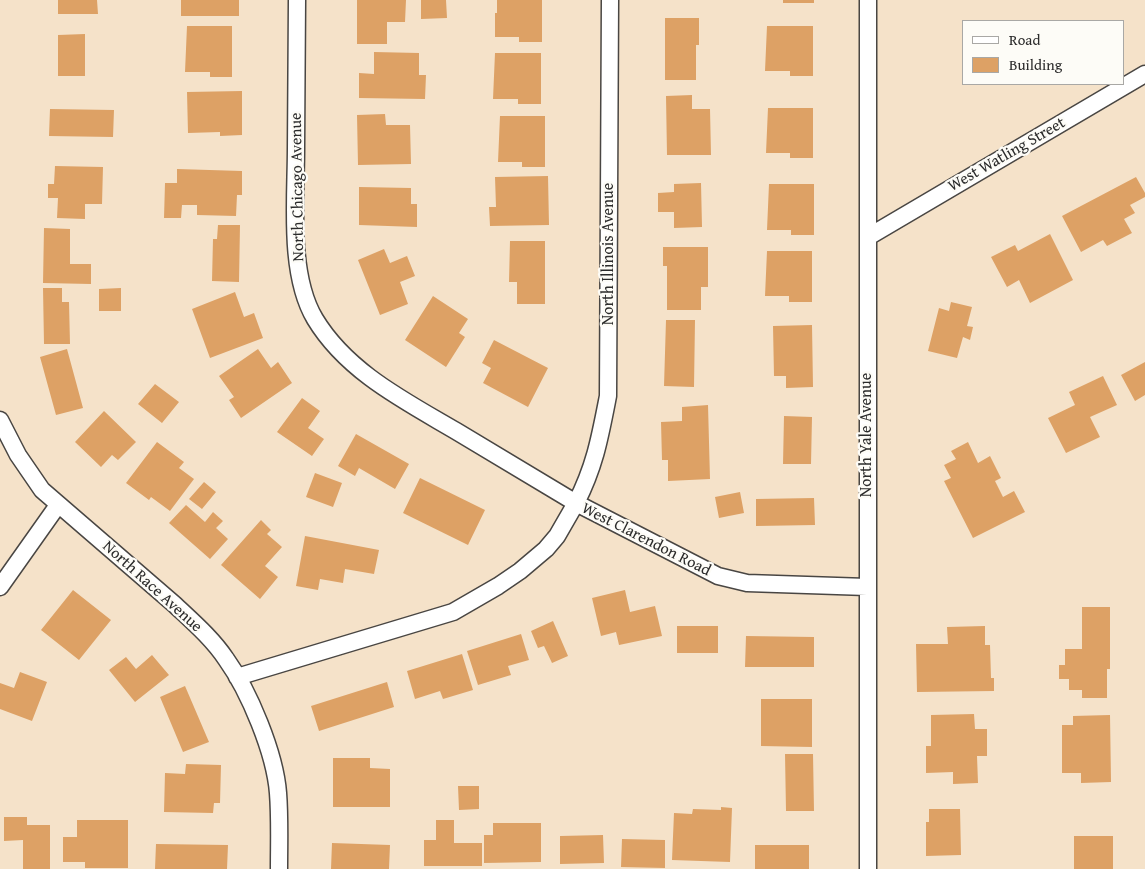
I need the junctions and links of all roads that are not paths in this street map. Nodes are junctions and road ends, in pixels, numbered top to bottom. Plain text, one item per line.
1 (297, 0) edge
2 (610, 0) edge
3 (868, 0) edge
4 (1145, 74) edge
5 (868, 237) junction
6 (0, 420) edge
7 (576, 503) junction
8 (58, 505) junction
9 (0, 587) edge
10 (867, 587) junction
11 (237, 677) junction
12 (279, 869) edge
13 (868, 869) edge

1 - 7 street, North Chicago Avenue
2 - 7 street, North Illinois Avenue
3 - 5 street, North Yale Avenue
4 - 5 street, West Watling Street
5 - 10 street, North Yale Avenue
6 - 8 street, North Race Avenue
7 - 10 street, West Clarendon Road
7 - 11 street, West Clarendon Road
8 - 9 street
8 - 11 street, North Race Avenue
10 - 13 street, North Yale Avenue
11 - 12 street

